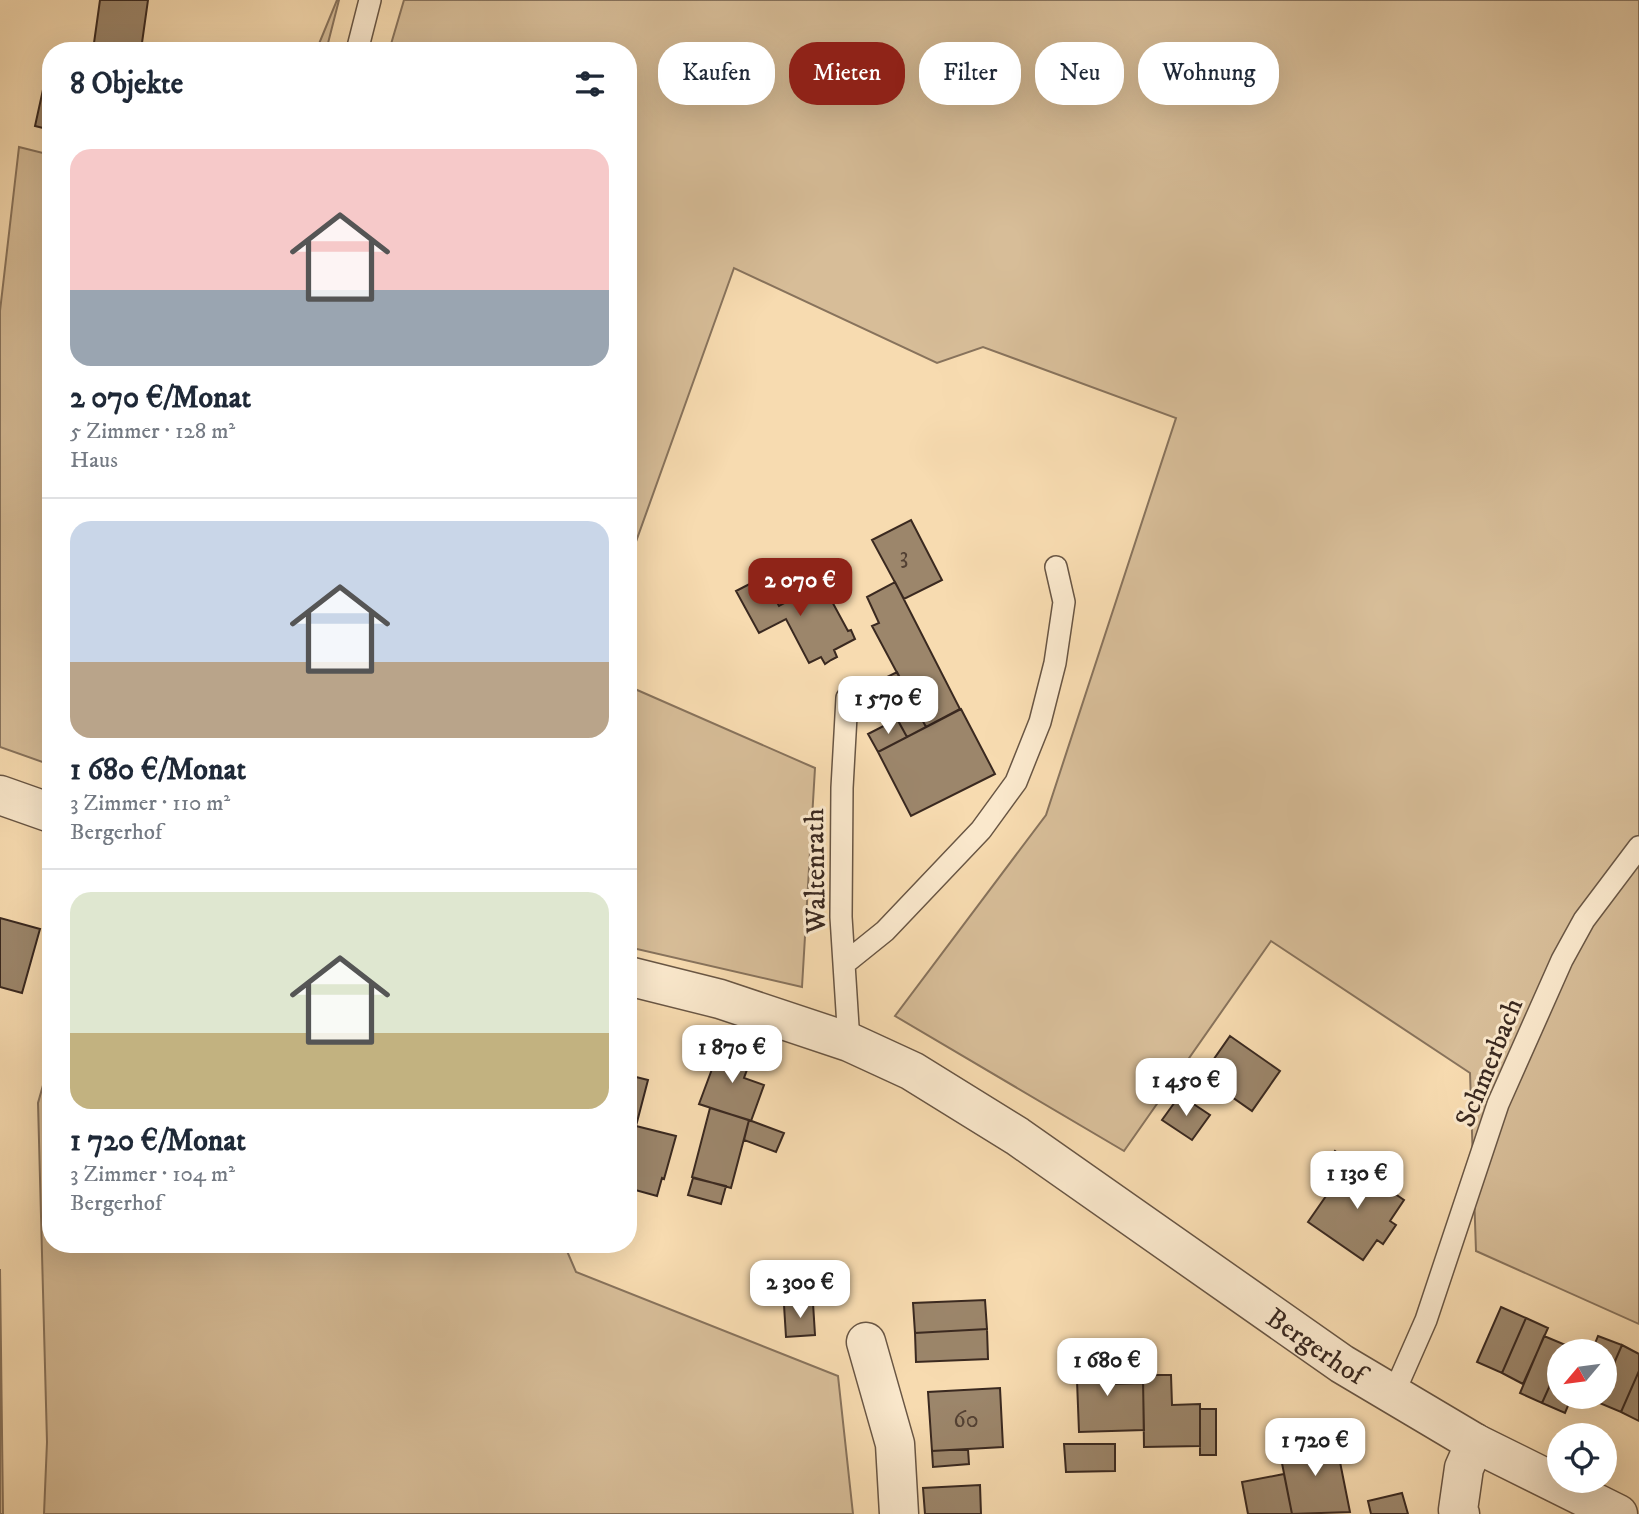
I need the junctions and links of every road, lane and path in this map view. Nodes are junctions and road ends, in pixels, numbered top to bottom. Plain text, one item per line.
1 (370, 0) edge
2 (359, 42) edge
3 (1056, 567) dead end
4 (847, 698) dead end
5 (0, 795) edge
6 (42, 810) edge
7 (1639, 846) edge
8 (844, 964) junction
9 (637, 978) edge
10 (849, 1042) junction
11 (866, 1342) dead end
12 (1393, 1395) junction
13 (1475, 1443) junction
14 (899, 1514) edge
15 (1460, 1514) edge
16 (1618, 1514) edge

1 - 2 lane
3 - 8 lane
4 - 8 lane, Waltenrath
5 - 6 street
7 - 12 lane, Schmerbach
8 - 10 lane, Waltenrath
9 - 10 street, Bergerhof
10 - 12 street, Bergerhof
11 - 14 street
12 - 13 street, Bergerhof
13 - 15 street
13 - 16 street, Bergerhof

